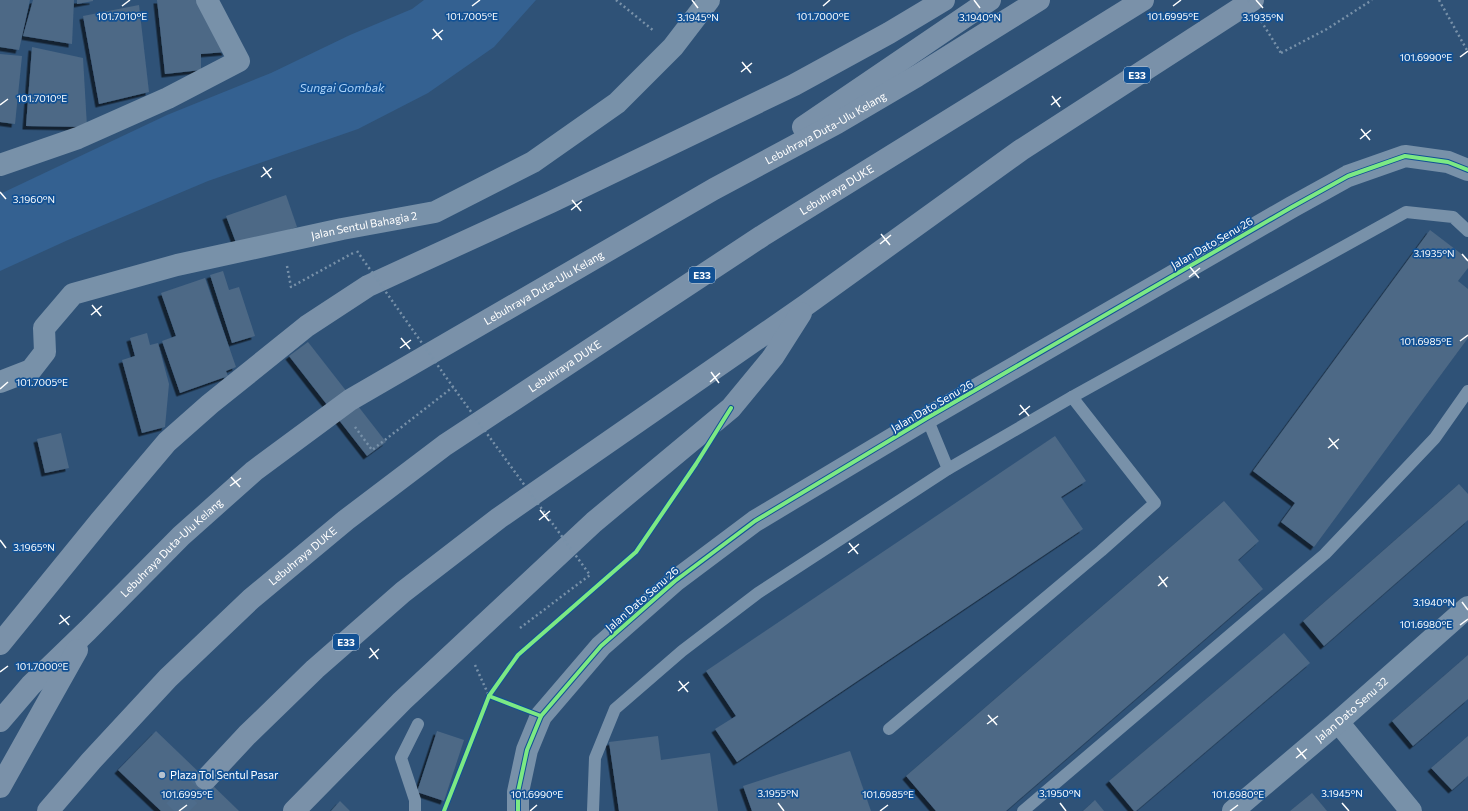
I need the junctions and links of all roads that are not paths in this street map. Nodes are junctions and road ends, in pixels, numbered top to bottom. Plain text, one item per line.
1 (207, 0) edge
2 (709, 0) edge
3 (944, 0) edge
4 (990, 0) edge
5 (1039, 0) edge
6 (1143, 0) edge
7 (1253, 0) edge
8 (0, 165) edge
9 (1468, 170) edge
10 (714, 189) junction
11 (1468, 231) edge
12 (806, 305) junction
13 (0, 382) edge
14 (1468, 391) edge
15 (1072, 397) junction
16 (927, 418) junction
17 (948, 469) junction
18 (1468, 607) edge
19 (88, 630) junction
20 (0, 644) edge
21 (0, 721) edge
22 (1338, 722) junction
23 (418, 724) dead end
24 (889, 729) dead end
25 (206, 780) tunnel mouth
26 (0, 787) edge
27 (48, 811) edge
28 (294, 811) edge
29 (415, 811) edge
30 (518, 811) edge
31 (593, 811) edge
32 (1023, 811) edge
33 (1234, 811) edge
34 (1411, 811) edge

1 - 8 street
2 - 13 street, Jalan Sentul Bahagia 2
3 - 20 highway
4 - 10 highway
5 - 10 highway, Lebuhraya Duta-Ulu Kelang
6 - 27 highway, Lebuhraya DUKE / E33
7 - 12 highway, E33
9 - 16 street, Jalan Dato Senu 26
10 - 19 highway, Lebuhraya Duta-Ulu Kelang
11 - 15 lane
12 - 25 highway, E33
12 - 28 highway
14 - 32 lane
15 - 17 lane
15 - 24 lane
16 - 17 lane
16 - 30 street, Jalan Dato Senu 26
17 - 31 lane
18 - 22 street, Jalan Dato Senu 32
19 - 21 highway
19 - 26 highway
22 - 33 street, Jalan Dato Senu 32
22 - 34 street
23 - 29 lane

